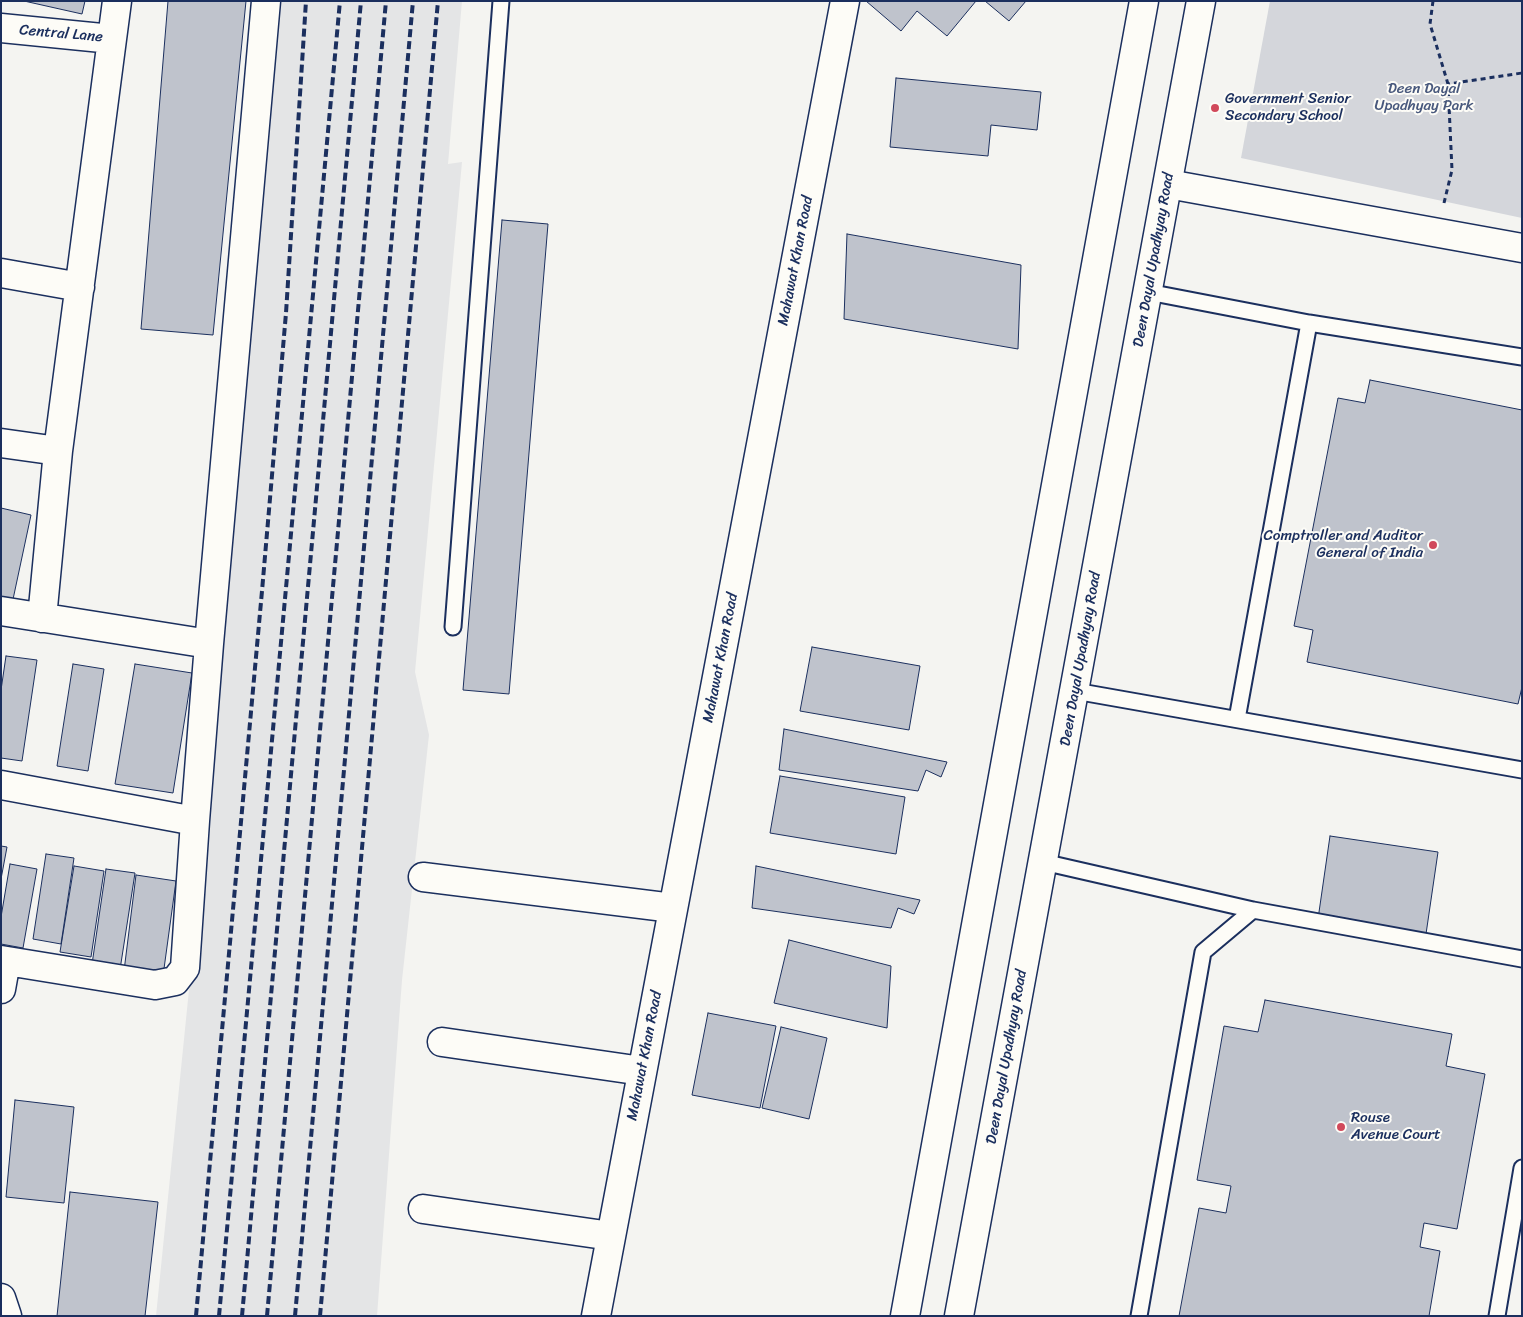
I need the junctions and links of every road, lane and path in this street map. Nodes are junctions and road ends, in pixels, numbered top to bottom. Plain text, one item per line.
1 (117, 1) edge
2 (266, 1) edge
3 (501, 1) edge
4 (845, 1) edge
5 (1144, 1) edge
6 (1201, 1) edge
7 (1433, 1) edge
8 (1, 28) edge
9 (112, 38) junction
10 (1522, 73) edge
11 (1448, 84) junction
12 (1168, 184) junction
13 (1437, 233) junction
14 (1522, 248) edge
15 (1, 273) edge
16 (80, 287) junction
17 (1148, 292) junction
18 (1309, 323) junction
19 (1522, 357) edge
20 (1, 443) edge
21 (58, 451) junction
22 (1, 611) edge
23 (42, 618) junction
24 (453, 627) dead end
25 (209, 644) junction
26 (1074, 691) junction
27 (1237, 719) junction
28 (1522, 770) edge
29 (1, 785) edge
30 (195, 821) junction
31 (1043, 862) junction
32 (423, 877) dead end
33 (673, 908) junction
34 (1253, 910) junction
35 (1522, 959) edge
36 (3, 961) edge
37 (1, 989) edge
38 (442, 1042) dead end
39 (642, 1071) junction
40 (1522, 1168) edge
41 (423, 1209) dead end
42 (611, 1236) junction
43 (1, 1298) edge
44 (7, 1316) edge
45 (596, 1316) edge
46 (905, 1316) edge
47 (959, 1316) edge
48 (1139, 1316) edge
49 (1497, 1316) edge

1 - 9 street, Central Lane
2 - 25 street
3 - 24 lane
4 - 33 street, Mahawat Khan Road
5 - 46 street
6 - 12 street, Deen Dayal Upadhyay Road
7 - 11 path
8 - 9 street, Central Lane
9 - 16 street
10 - 11 path
11 - 13 path
12 - 13 street
12 - 17 street, Deen Dayal Upadhyay Road
13 - 14 street
15 - 16 street
16 - 21 street
17 - 18 lane
17 - 26 street, Deen Dayal Upadhyay Road
18 - 19 lane
18 - 27 lane
20 - 21 street
21 - 23 street
22 - 23 street
23 - 25 street
25 - 30 street
26 - 27 lane
26 - 31 street, Deen Dayal Upadhyay Road
27 - 28 lane
29 - 30 street
30 - 36 street
31 - 34 lane
31 - 47 street, Deen Dayal Upadhyay Road
32 - 33 street
33 - 39 street, Mahawat Khan Road
34 - 35 lane
34 - 48 lane
36 - 37 street
38 - 39 street
39 - 42 street, Mahawat Khan Road
40 - 49 lane
41 - 42 street
42 - 45 street, Mahawat Khan Road
43 - 44 street

